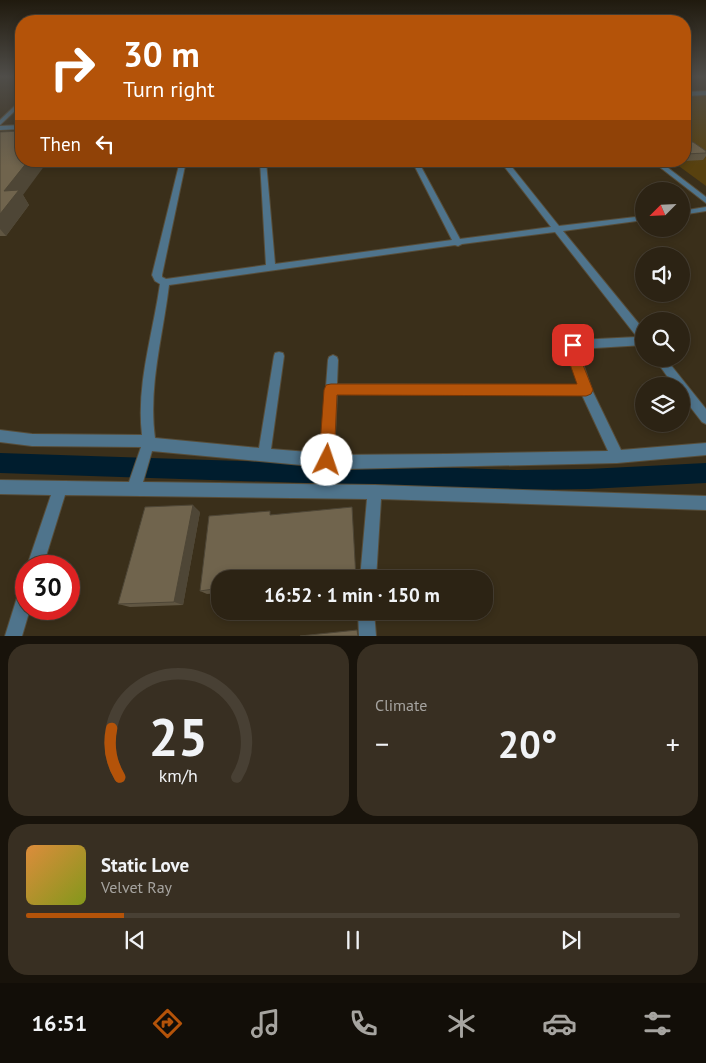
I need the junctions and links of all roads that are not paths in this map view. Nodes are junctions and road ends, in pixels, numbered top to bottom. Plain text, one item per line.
1 (15, 108) edge
2 (0, 123) edge
3 (15, 127) edge
4 (0, 128) edge
5 (182, 167) edge
6 (263, 167) edge
7 (418, 167) edge
8 (508, 167) edge
9 (663, 167) edge
10 (706, 201) edge
11 (706, 209) edge
12 (690, 212) edge
13 (635, 219) edge
14 (559, 229) junction
15 (458, 243) junction
16 (271, 267) junction
17 (165, 282) junction
18 (635, 327) edge
19 (635, 340) edge
20 (279, 356) dead end
21 (333, 360) dead end
22 (666, 367) edge
23 (331, 390) junction
24 (586, 390) junction
25 (706, 418) edge
26 (0, 436) edge
27 (147, 447) junction
28 (706, 449) edge
29 (264, 454) junction
30 (617, 457) junction
31 (327, 460) junction
32 (135, 484) junction
33 (0, 487) edge
34 (60, 488) junction
35 (375, 492) junction
36 (706, 503) edge
37 (39, 555) edge
38 (369, 570) edge
39 (18, 620) edge
40 (367, 620) edge
41 (13, 636) edge
42 (368, 636) edge

1 - 2 street
3 - 4 street
5 - 17 street
6 - 16 street
7 - 15 street
8 - 14 street
9 - 10 street
11 - 12 street
13 - 14 street
14 - 15 street
14 - 18 street
15 - 16 street
16 - 17 street
17 - 27 street
19 - 24 street
20 - 29 street
21 - 23 street
22 - 25 street
23 - 24 street
23 - 31 street
24 - 30 street
26 - 27 street
27 - 29 street
27 - 32 street
28 - 30 street
29 - 31 street
30 - 31 street
32 - 34 street
32 - 35 street
33 - 34 street
34 - 37 street
35 - 36 street
35 - 38 street
39 - 41 street
40 - 42 street

